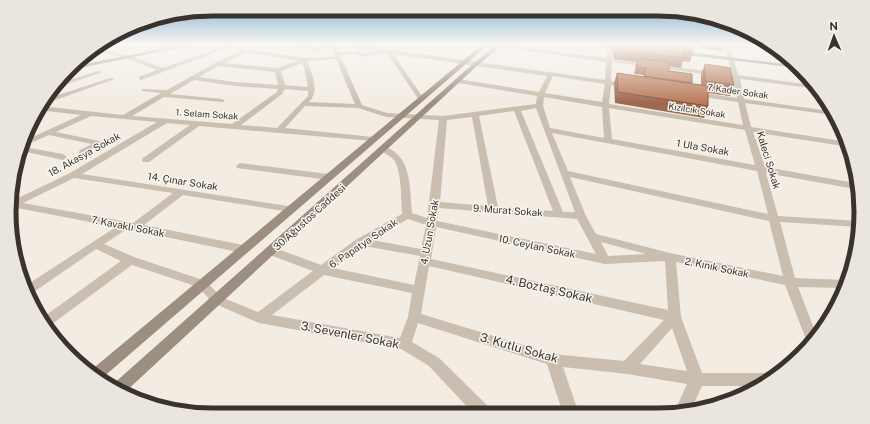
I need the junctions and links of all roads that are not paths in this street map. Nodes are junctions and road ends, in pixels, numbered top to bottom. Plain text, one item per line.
1 (92, 64) edge
2 (146, 64) edge
3 (179, 64) edge
4 (217, 64) joint
5 (295, 64) edge
6 (306, 64) edge
7 (341, 64) edge
8 (398, 64) edge
9 (462, 64) edge
10 (476, 64) edge
11 (482, 64) edge
12 (610, 64) edge
13 (638, 64) edge
14 (732, 64) edge
15 (775, 64) edge
16 (86, 65) joint
17 (82, 66) edge
18 (788, 66) edge
19 (163, 70) junction
20 (278, 70) junction
21 (100, 72) dead end
22 (550, 74) junction
23 (736, 77) junction
24 (141, 78) dead end
25 (193, 78) junction
26 (112, 79) dead end
27 (458, 81) junction
28 (608, 82) junction
29 (64, 84) edge
30 (632, 85) edge
31 (807, 86) edge
32 (282, 88) junction
33 (312, 89) junction
34 (144, 90) dead end
35 (687, 93) edge
36 (165, 94) junction
37 (541, 94) junction
38 (421, 99) junction
39 (52, 100) edge
40 (742, 100) junction
41 (222, 101) dead end
42 (304, 104) junction
43 (605, 105) junction
44 (359, 106) junction
45 (539, 106) junction
46 (45, 109) edge
47 (517, 109) junction
48 (51, 110) junction
49 (827, 112) edge
50 (42, 113) edge
51 (89, 114) junction
52 (475, 114) junction
53 (400, 116) junction
54 (125, 117) junction
55 (418, 117) junction
56 (444, 118) junction
57 (165, 121) junction
58 (198, 124) junction
59 (234, 126) junction
60 (280, 129) junction
61 (748, 129) junction
62 (547, 130) junction
63 (50, 133) junction
64 (373, 139) junction
65 (608, 141) junction
66 (29, 142) edge
67 (842, 144) edge
68 (383, 149) junction
69 (26, 150) edge
70 (83, 152) dead end
71 (63, 157) dead end
72 (146, 160) dead end
73 (240, 166) dead end
74 (761, 169) junction
75 (564, 173) junction
76 (73, 175) junction
77 (329, 177) junction
78 (852, 185) edge
79 (181, 192) junction
80 (16, 203) edge
81 (16, 205) edge
82 (434, 205) junction
83 (290, 209) junction
84 (494, 209) junction
85 (559, 214) junction
86 (407, 215) junction
87 (581, 216) junction
88 (774, 219) junction
89 (431, 223) junction
90 (854, 224) edge
91 (130, 226) junction
92 (591, 236) junction
93 (361, 242) junction
94 (96, 246) junction
95 (243, 249) junction
96 (271, 252) junction
97 (425, 257) junction
98 (670, 257) junction
99 (130, 260) junction
100 (605, 260) junction
101 (322, 270) junction
102 (790, 282) junction
103 (202, 284) junction
104 (840, 284) edge
105 (31, 286) edge
106 (418, 290) junction
107 (217, 300) junction
108 (414, 317) junction
109 (675, 317) junction
110 (260, 318) junction
111 (49, 320) edge
112 (810, 335) edge
113 (404, 344) junction
114 (553, 360) junction
115 (627, 368) junction
116 (99, 372) edge
117 (697, 379) junction
118 (759, 380) edge
119 (121, 386) edge
120 (685, 406) edge
121 (479, 408) edge
122 (569, 408) edge

1 - 16 main road
2 - 19 street
3 - 19 street
4 - 20 street
4 - 25 street
5 - 20 street
6 - 33 street
7 - 44 street
8 - 38 street
9 - 38 main road, 30 Ağustos Caddesi
10 - 27 main road, 30 Ağustos Caddesi
11 - 22 street
12 - 28 street
13 - 23 street
14 - 23 street, Kaleci Sokak
15 - 18 main road
16 - 17 main road
19 - 24 street
20 - 32 street
21 - 29 street
22 - 28 street
22 - 37 street
23 - 31 street
23 - 40 street, Kaleci Sokak
25 - 32 street
25 - 36 street
26 - 39 street
27 - 37 street, Kızılcık Sokak
27 - 55 main road, 30 Ağustos Caddesi
28 - 30 street
28 - 43 street
32 - 33 street
32 - 59 street
33 - 42 street
34 - 36 street
35 - 40 street, 7. Kader Sokak
36 - 41 street
36 - 54 street
37 - 43 street, Kızılcık Sokak
37 - 45 street
38 - 53 main road, 30 Ağustos Caddesi
40 - 49 street, 7. Kader Sokak
40 - 61 street, Kaleci Sokak
42 - 44 street
42 - 60 street
43 - 61 street, Kızılcık Sokak
43 - 65 street
44 - 53 street
45 - 47 street
45 - 62 street
46 - 48 street, 1. Selam Sokak
47 - 52 street
47 - 85 street
48 - 50 street
48 - 51 street, 1. Selam Sokak
51 - 54 street, 1. Selam Sokak
51 - 63 street
52 - 56 street
52 - 84 street
53 - 55 street
53 - 64 main road, 30 Ağustos Caddesi
54 - 57 street, 1. Selam Sokak
55 - 56 street
55 - 68 main road, 30 Ağustos Caddesi
56 - 82 street, 4. Uzun Sokak
57 - 58 street, 1. Selam Sokak
57 - 76 street, 18. Akasya Sokak
58 - 59 street, 1. Selam Sokak
58 - 72 street
59 - 60 street, 1. Selam Sokak
60 - 64 street, 1. Selam Sokak
61 - 67 street, Kızılcık Sokak
61 - 74 street, Kaleci Sokak
62 - 65 street, 1 Ula Sokak
62 - 75 street
63 - 66 street
63 - 70 street
64 - 77 main road, 30 Ağustos Caddesi
65 - 74 street, 1 Ula Sokak
68 - 86 street, 6. Papatya Sokak
68 - 96 main road, 30 Ağustos Caddesi
69 - 71 street
73 - 77 street
74 - 78 street, 1 Ula Sokak
74 - 88 street, Kaleci Sokak
75 - 87 street
75 - 88 street
76 - 79 street, 14. Çınar Sokak
76 - 80 street, 18. Akasya Sokak
77 - 83 main road, 30 Ağustos Caddesi
79 - 83 street, 14. Çınar Sokak
79 - 91 street
81 - 91 street, 7. Kavaklı Sokak
82 - 84 street, 9. Murat Sokak
82 - 89 street, 4. Uzun Sokak
83 - 95 main road, 30 Ağustos Caddesi
84 - 85 street, 9. Murat Sokak
85 - 87 street, 9. Murat Sokak
86 - 89 street, 10. Ceylan Sokak
86 - 93 street, 6. Papatya Sokak
87 - 92 street
88 - 90 street
88 - 102 street, Kaleci Sokak
89 - 97 street, 4. Uzun Sokak
89 - 100 street, 10. Ceylan Sokak
91 - 94 street
91 - 95 street, 7. Kavaklı Sokak
92 - 98 street, 2. Kınık Sokak
92 - 100 street
93 - 97 street, 4. Boztaş Sokak
93 - 101 street, 6. Papatya Sokak
94 - 99 street
94 - 105 street
95 - 103 main road, 30 Ağustos Caddesi
96 - 101 street
96 - 107 main road, 30 Ağustos Caddesi
97 - 106 street, 4. Uzun Sokak
97 - 109 street, 4. Boztaş Sokak
98 - 100 street, 10. Ceylan Sokak
98 - 102 street, 2. Kınık Sokak
98 - 109 street
99 - 103 street
99 - 111 street
101 - 106 street
101 - 110 street, 6. Papatya Sokak
102 - 104 street, 2. Kınık Sokak
102 - 112 street, Kaleci Sokak
103 - 107 street
103 - 116 main road, 30 Ağustos Caddesi
106 - 108 street, 4. Uzun Sokak
107 - 110 street, 3. Sevenler Sokak
107 - 119 main road, 30 Ağustos Caddesi
108 - 113 street, 4. Uzun Sokak
108 - 114 street, 3. Kutlu Sokak
109 - 115 street
109 - 117 street
110 - 113 street, 3. Sevenler Sokak
113 - 121 street, 3. Sevenler Sokak
114 - 115 street, 3. Kutlu Sokak
114 - 122 street
115 - 117 street, 3. Kutlu Sokak
117 - 118 street, 3. Kutlu Sokak
117 - 120 street

